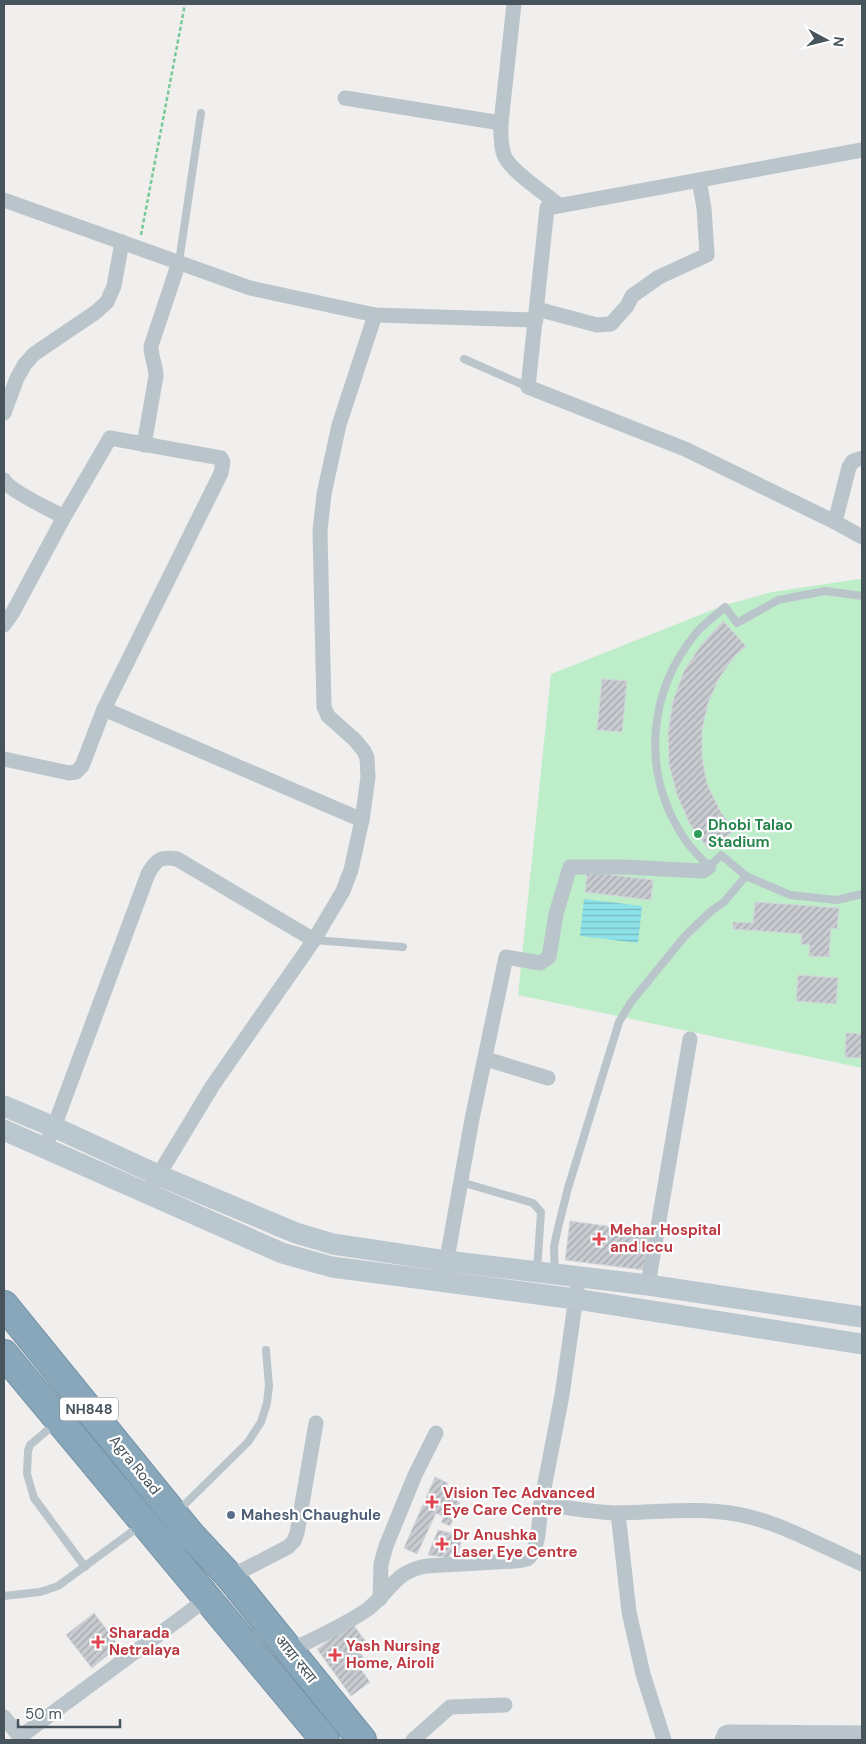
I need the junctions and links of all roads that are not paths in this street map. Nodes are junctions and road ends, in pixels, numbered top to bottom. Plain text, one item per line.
1 (514, 4) edge
2 (345, 98) dead end
3 (201, 113) dead end
4 (501, 123) junction
5 (862, 150) edge
6 (699, 180) junction
7 (4, 200) edge
8 (559, 205) junction
9 (122, 242) junction
10 (179, 262) junction
11 (374, 314) junction
12 (536, 314) junction
13 (464, 359) dead end
14 (528, 387) junction
15 (4, 414) edge
16 (144, 445) junction
17 (862, 458) edge
18 (4, 480) edge
19 (64, 517) junction
20 (835, 522) junction
21 (862, 538) edge
22 (862, 596) edge
23 (4, 626) edge
24 (104, 709) junction
25 (4, 759) edge
26 (362, 820) junction
27 (709, 867) junction
28 (746, 876) junction
29 (862, 894) edge
30 (314, 940) junction
31 (403, 947) dead end
32 (690, 1039) dead end
33 (486, 1059) junction
34 (548, 1078) dead end
35 (4, 1106) edge
36 (54, 1127) junction
37 (4, 1130) edge
38 (44, 1148) junction
39 (158, 1175) junction
40 (461, 1182) junction
41 (147, 1194) junction
42 (446, 1261) junction
43 (546, 1272) junction
44 (578, 1276) junction
45 (444, 1282) junction
46 (648, 1285) junction
47 (576, 1299) junction
48 (4, 1305) edge
49 (862, 1317) edge
50 (4, 1330) edge
51 (862, 1344) edge
52 (266, 1350) dead end
53 (4, 1354) edge
54 (59, 1420) junction
55 (316, 1423) dead end
56 (436, 1432) dead end
57 (541, 1504) junction
58 (618, 1513) junction
59 (172, 1533) junction
60 (862, 1564) edge
61 (85, 1567) junction
62 (230, 1577) junction
63 (4, 1596) edge
64 (208, 1598) junction
65 (380, 1599) junction
66 (289, 1651) junction
67 (505, 1705) dead end
68 (4, 1717) edge
69 (862, 1733) edge
70 (18, 1739) edge
71 (325, 1740) edge
72 (362, 1740) edge
73 (414, 1740) edge
74 (664, 1740) edge
75 (722, 1740) edge

1 - 4 street
2 - 4 street
3 - 10 lane
4 - 8 street
5 - 6 street
6 - 8 street
6 - 12 street
7 - 9 street
8 - 12 street
9 - 10 street
9 - 15 street
10 - 11 street
10 - 16 street
11 - 12 street
11 - 26 street
12 - 14 street
13 - 14 lane
14 - 20 street
16 - 19 street
16 - 24 street
17 - 20 street
18 - 19 street
19 - 23 street
20 - 21 street
22 - 27 lane
24 - 25 street
24 - 26 street
26 - 30 street
27 - 28 lane
27 - 33 street
28 - 29 lane
28 - 43 lane
30 - 31 lane
30 - 36 street
30 - 39 street
32 - 46 street
33 - 34 street
33 - 40 street
35 - 36 street
36 - 38 street
36 - 39 street
37 - 38 street
38 - 41 street
39 - 41 street
39 - 42 street
40 - 42 street
40 - 43 lane
41 - 45 street
42 - 43 street
42 - 45 street
43 - 44 street
44 - 46 street
44 - 47 street
45 - 47 street
46 - 49 street
47 - 51 street
47 - 57 street
48 - 59 highway, Agra Road / NH848
50 - 59 highway
52 - 59 lane
53 - 54 highway, Agra Road / NH848
54 - 59 highway, Agra Road / NH848
54 - 61 lane
55 - 62 street
56 - 65 street
57 - 58 street
57 - 65 street
58 - 60 street
58 - 74 street
59 - 61 lane
59 - 62 highway, Agra Road / NH848
59 - 64 highway, Agra Road / NH848
61 - 63 lane
62 - 66 highway, आग्रा रस्ता / NH848
64 - 70 street
64 - 71 highway, आग्रा रस्ता / NH848
65 - 66 street
66 - 72 highway, आग्रा रस्ता / NH848
67 - 73 street
68 - 70 street
69 - 75 street

